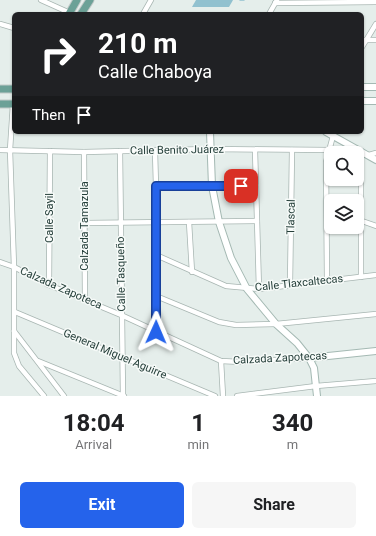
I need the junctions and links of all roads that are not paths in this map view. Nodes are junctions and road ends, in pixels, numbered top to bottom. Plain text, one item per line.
1 (41, 0) edge
2 (78, 0) edge
3 (90, 0) edge
4 (151, 0) edge
5 (276, 2) edge
6 (376, 2) edge
7 (67, 12) edge
8 (70, 12) edge
9 (82, 12) edge
10 (144, 12) edge
11 (270, 12) edge
12 (0, 24) edge
13 (376, 24) edge
14 (12, 27) edge
15 (364, 40) edge
16 (376, 40) edge
17 (364, 87) edge
18 (376, 87) edge
19 (0, 89) edge
20 (12, 89) edge
21 (364, 101) edge
22 (376, 101) edge
23 (0, 104) edge
24 (12, 104) edge
25 (12, 133) edge
26 (210, 134) edge
27 (330, 134) edge
28 (333, 136) junction
29 (330, 146) edge
30 (350, 146) edge
31 (210, 149) junction
32 (0, 150) edge
33 (10, 150) junction
34 (255, 150) junction
35 (292, 150) junction
36 (324, 150) edge
37 (50, 151) junction
38 (120, 151) junction
39 (154, 151) junction
40 (84, 152) junction
41 (364, 153) edge
42 (376, 153) edge
43 (368, 155) junction
44 (376, 160) edge
45 (256, 185) junction
46 (156, 186) junction
47 (212, 186) junction
48 (326, 186) edge
49 (257, 221) junction
50 (120, 222) junction
51 (156, 222) junction
52 (189, 222) junction
53 (219, 222) junction
54 (364, 222) edge
55 (84, 223) junction
56 (376, 226) edge
57 (362, 234) edge
58 (156, 255) junction
59 (0, 262) edge
60 (14, 267) junction
61 (192, 272) junction
62 (376, 275) edge
63 (361, 277) junction
64 (327, 280) junction
65 (49, 285) junction
66 (290, 285) junction
67 (247, 289) junction
68 (259, 289) junction
69 (156, 296) junction
70 (85, 300) junction
71 (15, 312) junction
72 (376, 314) edge
73 (121, 315) junction
74 (276, 324) junction
75 (14, 331) junction
76 (156, 332) junction
77 (376, 351) edge
78 (122, 356) junction
79 (309, 358) junction
80 (221, 360) junction
81 (38, 361) junction
82 (376, 381) edge
83 (316, 386) junction
84 (200, 390) junction
85 (44, 396) edge
86 (64, 396) edge
87 (123, 396) edge
88 (201, 396) edge
89 (216, 396) edge
90 (223, 396) edge
91 (237, 396) edge
92 (317, 396) edge

1 - 7 street
2 - 8 main road
3 - 9 main road
4 - 10 street
5 - 6 street
5 - 11 street
12 - 14 street
13 - 15 street
15 - 16 street
17 - 18 street
19 - 20 main road
21 - 22 street
23 - 24 main road
25 - 33 street
26 - 31 street
27 - 28 street
28 - 29 street
28 - 30 street
31 - 34 street, Calle Benito Juárez
31 - 39 street, Calle Benito Juárez
31 - 47 street
32 - 33 street, Calle Benito Juárez
33 - 37 street, Calle Benito Juárez
33 - 60 street
34 - 35 street, Calle Benito Juárez
34 - 45 street
35 - 36 street, Calle Benito Juárez
35 - 66 street, Tlascal
37 - 40 street, Calle Benito Juárez
37 - 65 street, Calle Sayil
38 - 39 street, Calle Benito Juárez
38 - 40 street, Calle Benito Juárez
38 - 50 street, Calle Tasqueño
39 - 46 street
40 - 55 street, Calzada Tamazula
41 - 43 street
42 - 43 street
43 - 44 street
45 - 47 street
45 - 49 street
46 - 47 street
46 - 51 street
47 - 53 street
48 - 64 street
49 - 53 street
49 - 68 street
50 - 51 street
50 - 55 street
50 - 73 street, Calle Tasqueño
51 - 52 street
51 - 58 street
52 - 53 street
52 - 61 street
53 - 67 street
54 - 56 street
55 - 70 street, Calzada Tamazula
57 - 63 street
58 - 61 street, Calle Tlaxcaltecas
58 - 69 street
59 - 60 street, Calzada Zapoteca
60 - 65 street, Calzada Zapoteca
60 - 71 street
61 - 67 street, Calle Tlaxcaltecas
62 - 63 street, Calle Tlaxcaltecas
63 - 64 street, Calle Tlaxcaltecas
64 - 66 street, Calle Tlaxcaltecas
65 - 70 street, Calzada Zapoteca
66 - 68 street, Calle Tlaxcaltecas
67 - 68 street, Calle Tlaxcaltecas
67 - 74 street
69 - 74 street
69 - 76 street
70 - 73 street, Calzada Zapoteca
71 - 75 street
71 - 78 street, General Miguel Aguirre
72 - 74 street
73 - 76 street, Calzada Zapotecas
73 - 78 street, Calle Tasqueño
74 - 79 street
75 - 81 street
75 - 85 street
76 - 80 street, Calzada Zapotecas
77 - 79 street, Calzada Zapotecas
78 - 84 street, General Miguel Aguirre
78 - 87 street, Calle Tasqueño
79 - 80 street, Calzada Zapotecas
79 - 83 street
80 - 90 street
81 - 86 street
81 - 87 street
82 - 83 street
83 - 91 street
83 - 92 street
84 - 88 street
84 - 89 street, General Miguel Aguirre

